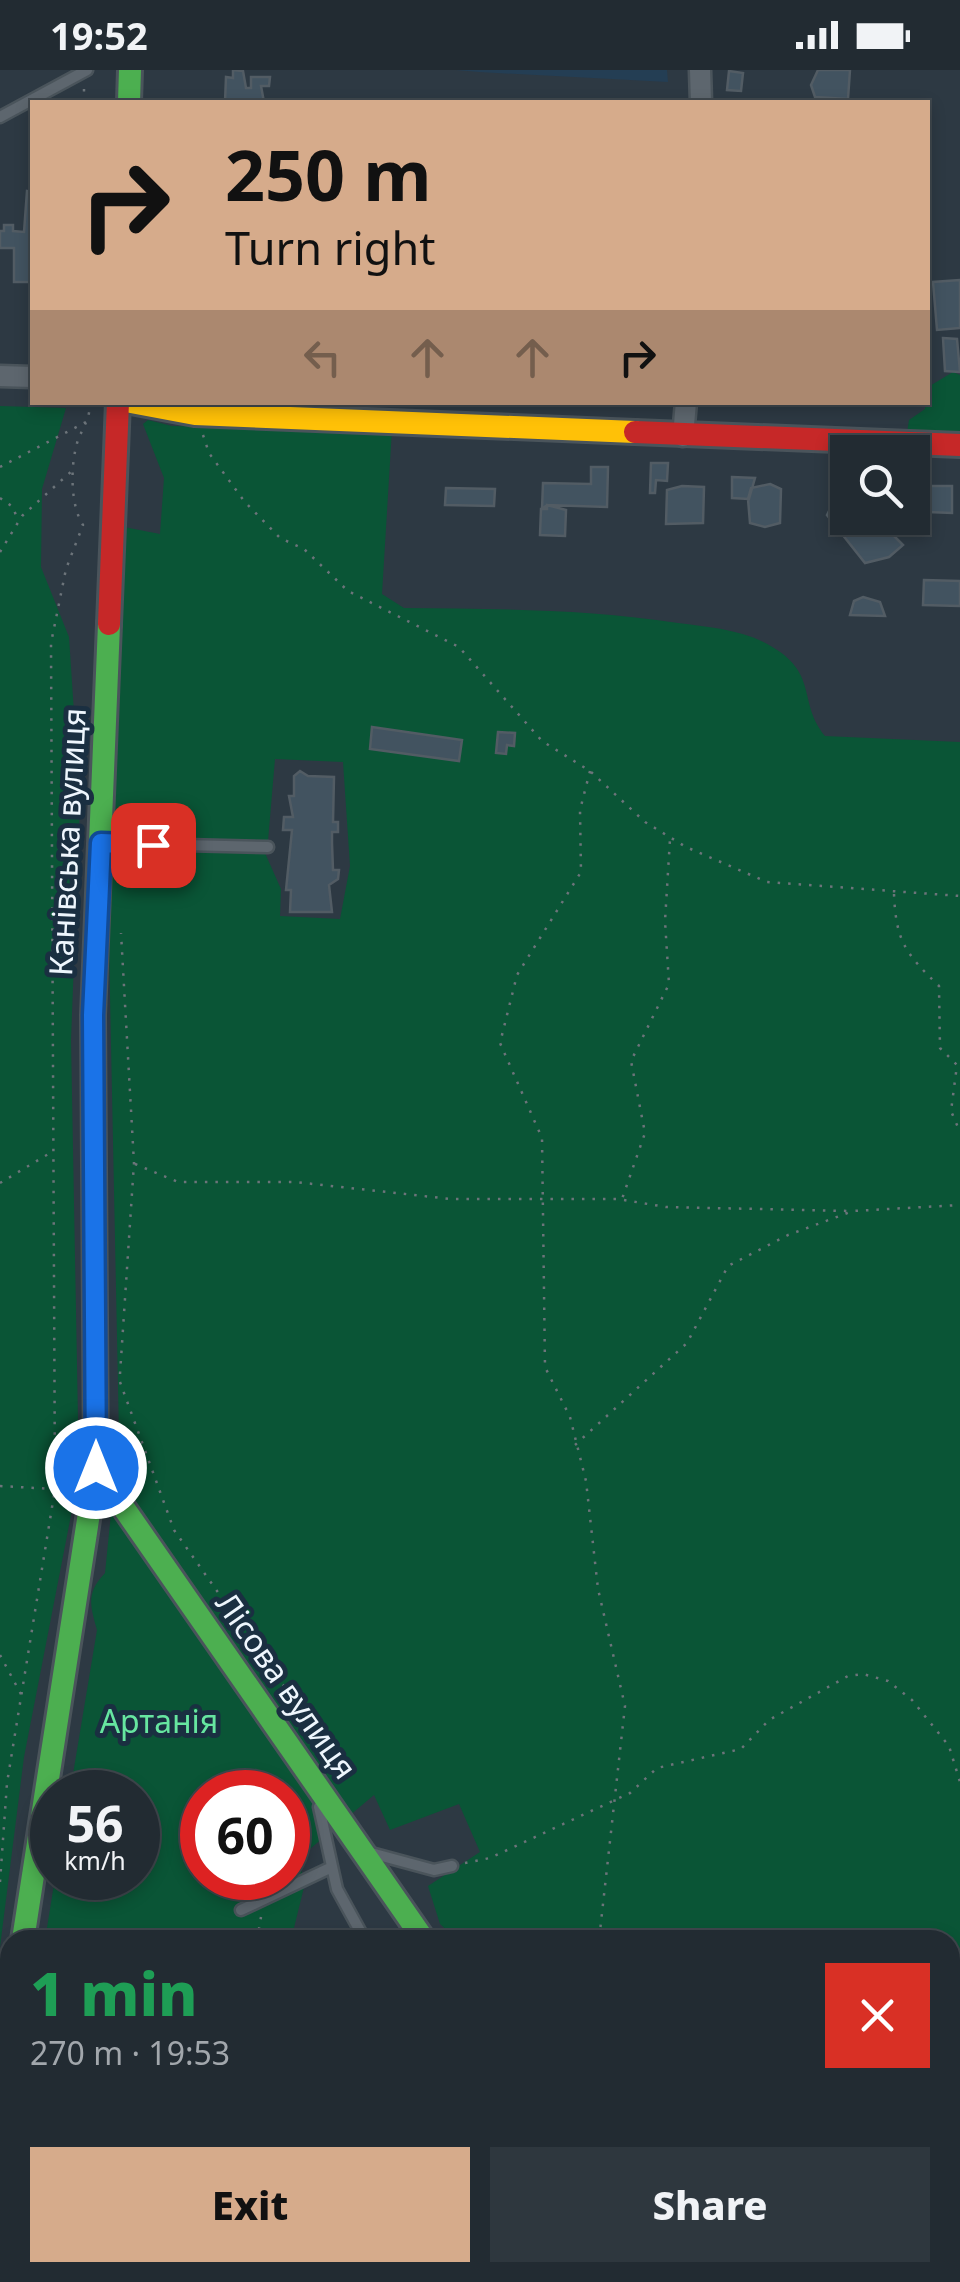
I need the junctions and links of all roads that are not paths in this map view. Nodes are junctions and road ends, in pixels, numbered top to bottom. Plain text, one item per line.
1 (87, 70) edge
2 (130, 70) edge
3 (700, 70) edge
4 (31, 100) edge
5 (129, 100) edge
6 (701, 100) edge
7 (30, 101) edge
8 (0, 117) edge
9 (0, 376) edge
10 (30, 377) edge
11 (118, 405) edge
12 (147, 405) edge
13 (686, 405) edge
14 (683, 436) junction
15 (960, 445) edge
16 (101, 843) junction
17 (268, 846) dead end
18 (96, 1468) junction
19 (315, 1786) junction
20 (362, 1851) junction
21 (452, 1866) road end
22 (332, 1868) junction
23 (241, 1910) dead end
24 (409, 1929) edge
25 (25, 1930) edge
26 (359, 1930) edge

1 - 4 lane
2 - 5 main road
3 - 6 street
7 - 8 lane
9 - 10 street
11 - 16 main road, Канівська вулиця
12 - 14 main road
13 - 14 street
14 - 15 main road
16 - 17 lane
16 - 18 main road, Канівська вулиця
18 - 19 main road, Лісова вулиця
18 - 25 main road, Канівська вулиця
19 - 20 main road, Лісова вулиця
19 - 22 lane
20 - 21 lane
20 - 24 main road, Лісова вулиця
22 - 23 lane
22 - 26 lane

